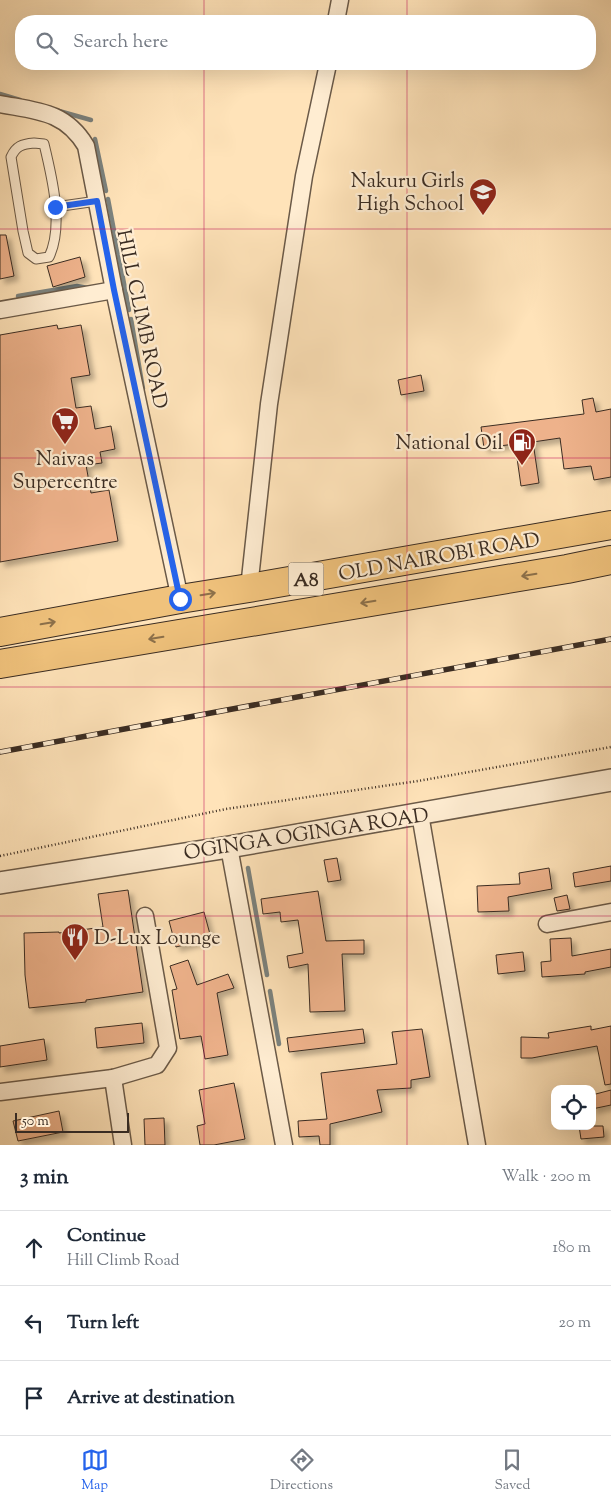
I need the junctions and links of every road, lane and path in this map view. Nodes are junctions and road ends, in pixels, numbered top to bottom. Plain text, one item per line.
1 (340, 0) edge
2 (337, 15) edge
3 (327, 70) edge
4 (0, 104) edge
5 (97, 201) junction
6 (55, 207) junction
7 (114, 290) junction
8 (0, 310) edge
9 (611, 515) edge
10 (611, 525) edge
11 (560, 535) junction
12 (611, 560) edge
13 (611, 567) edge
14 (567, 569) junction
15 (249, 588) junction
16 (180, 599) junction
17 (0, 632) edge
18 (0, 664) edge
19 (611, 747) edge
20 (611, 780) edge
21 (420, 814) junction
22 (229, 847) junction
23 (0, 856) edge
24 (0, 882) edge
25 (611, 912) edge
26 (146, 916) dead end
27 (547, 924) dead end
28 (112, 1078) junction
29 (0, 1092) edge
30 (122, 1145) edge
31 (284, 1145) edge
32 (478, 1145) edge

1 - 2 street
3 - 15 street
4 - 5 street, HILL CLIMB ROAD
5 - 6 lane
5 - 7 street, HILL CLIMB ROAD
6 - 6 lane
7 - 8 street
7 - 16 street, HILL CLIMB ROAD
9 - 11 highway
10 - 11 highway, OLD NAIROBI ROAD / A8
11 - 15 highway, OLD NAIROBI ROAD / A8
12 - 14 highway, OLD NAIROBI ROAD / A8
13 - 14 highway
14 -> 18 highway, OLD NAIROBI ROAD / A8
16 -> 15 highway, OLD NAIROBI ROAD / A8
17 -> 16 highway, OLD NAIROBI ROAD / A8
19 - 23 path
20 - 21 street, OGINGA OGINGA ROAD
21 - 22 street, OGINGA OGINGA ROAD
21 - 32 street
22 - 24 street, OGINGA OGINGA ROAD
22 - 31 street
25 - 27 street
26 - 28 street
28 - 29 street
28 - 30 street

